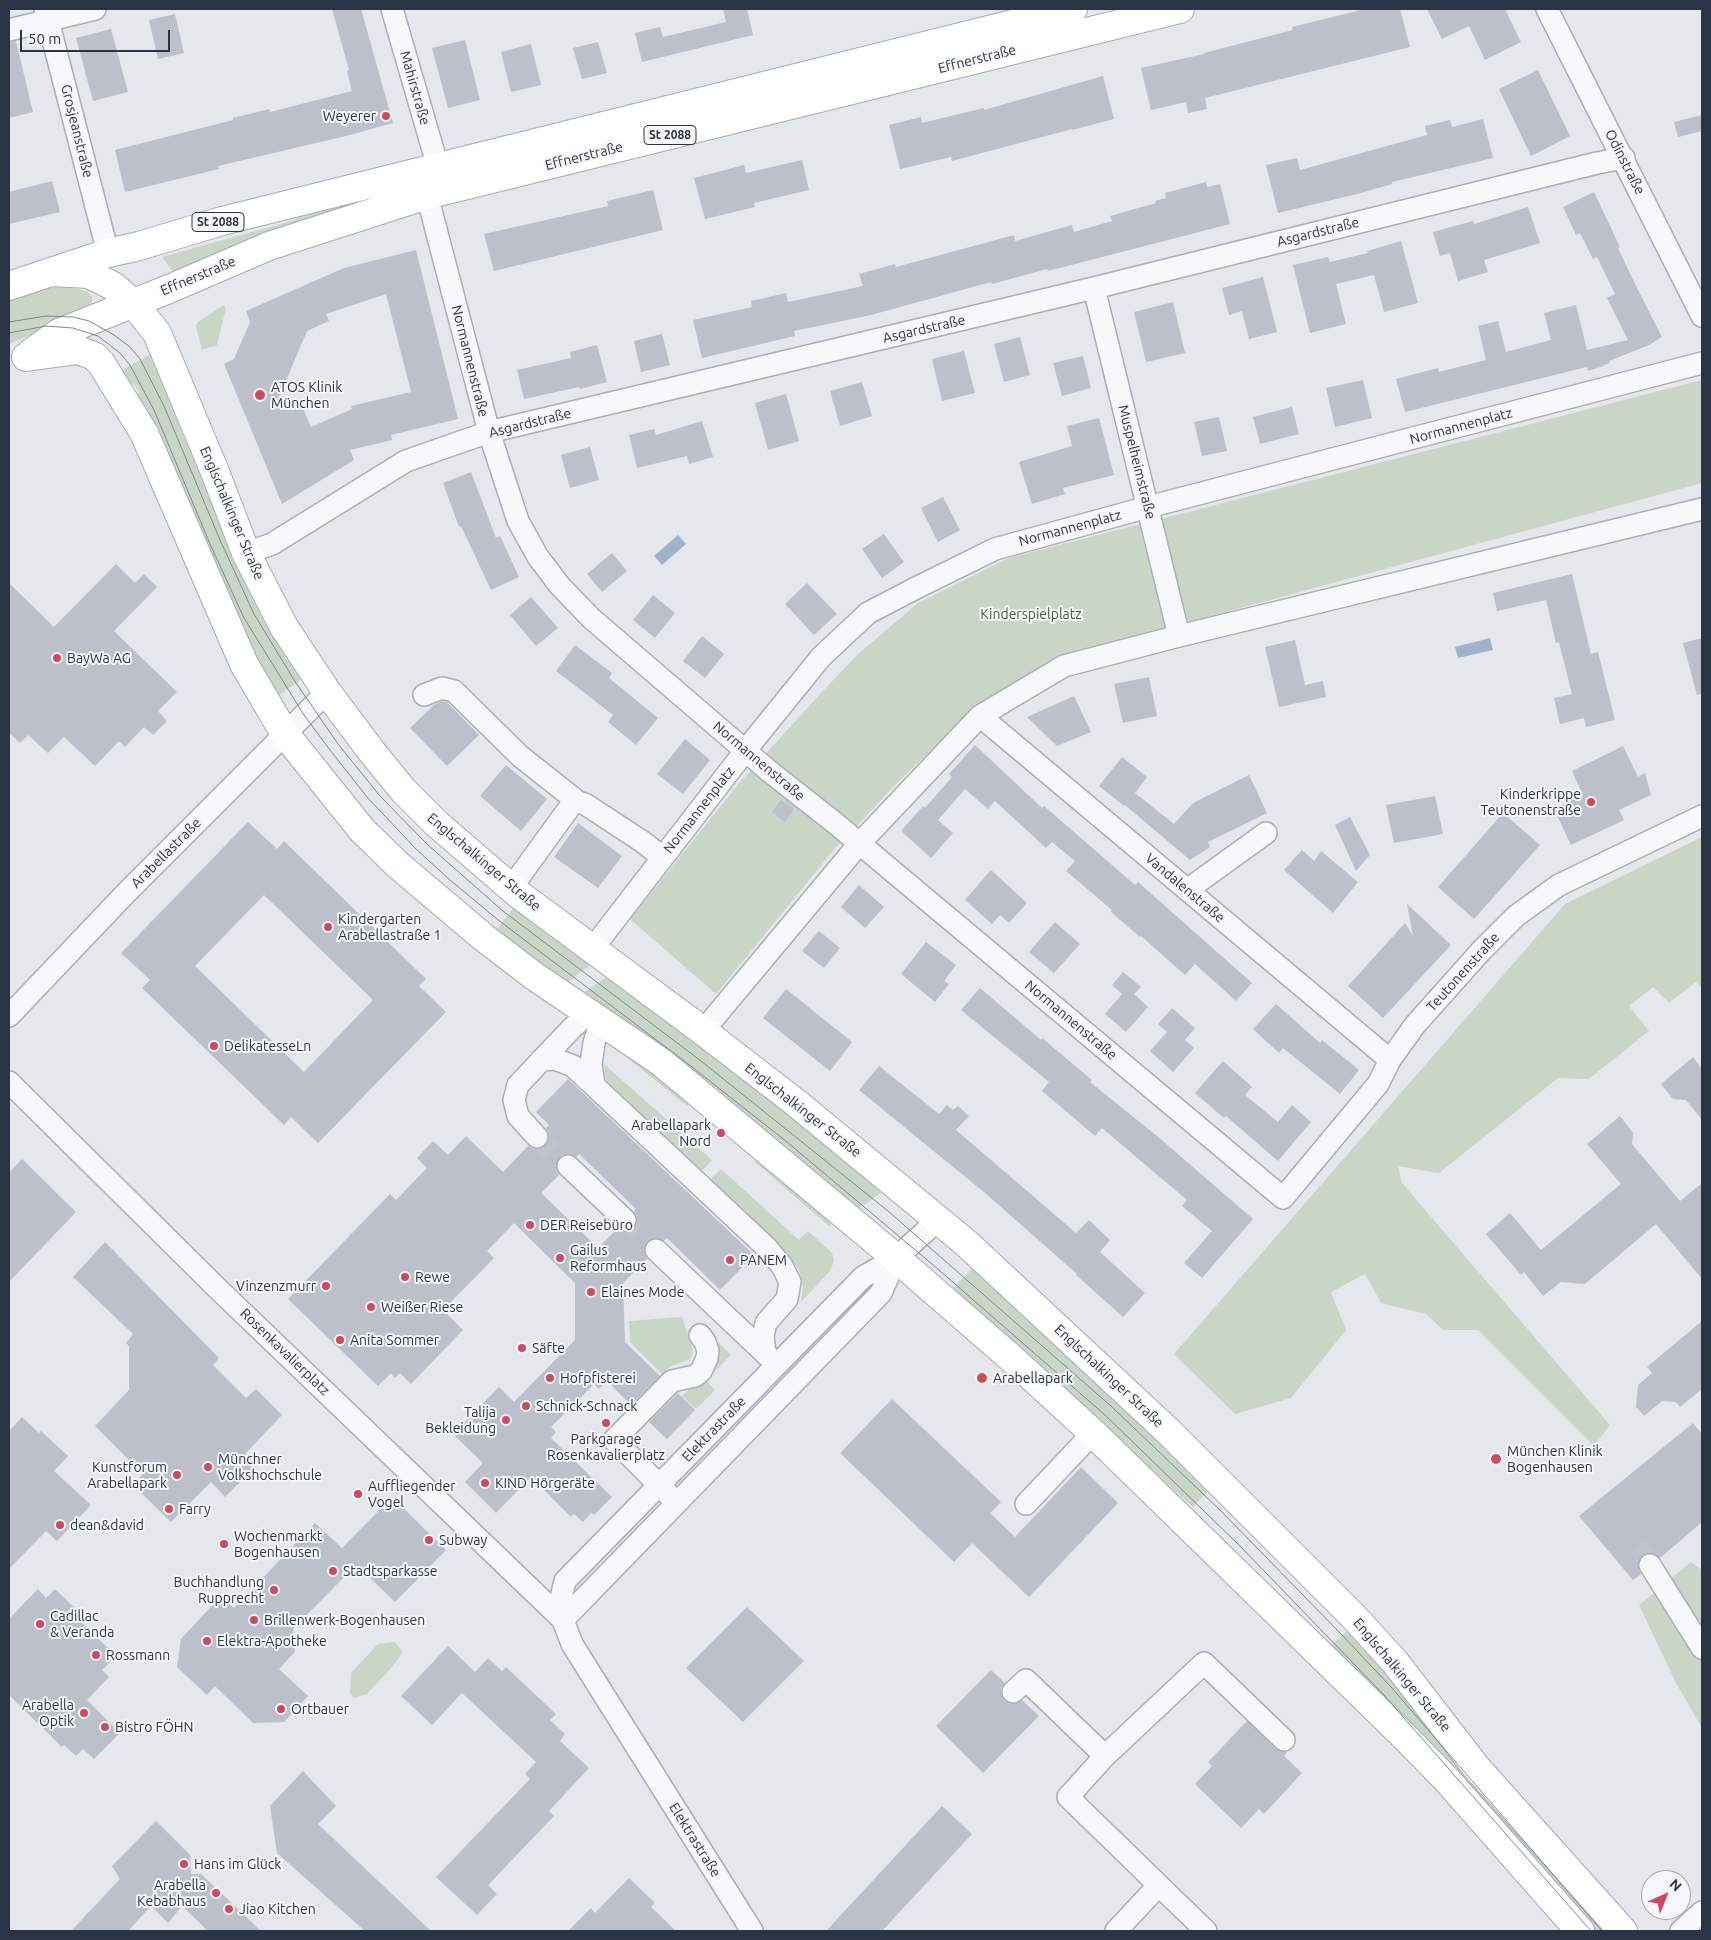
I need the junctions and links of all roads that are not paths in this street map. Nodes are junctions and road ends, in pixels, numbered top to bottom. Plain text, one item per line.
1 (95, 9) edge
2 (392, 9) edge
3 (1073, 9) edge
4 (1180, 9) edge
5 (1547, 9) edge
6 (47, 15) edge
7 (9, 30) edge
8 (1624, 158) junction
9 (438, 167) junction
10 (427, 195) junction
11 (139, 246) junction
12 (108, 253) junction
13 (52, 272) junction
14 (9, 286) edge
15 (1094, 288) junction
16 (169, 289) junction
17 (123, 295) junction
18 (1702, 316) edge
19 (100, 317) junction
20 (157, 333) junction
21 (18, 360) edge
22 (102, 362) junction
23 (1702, 363) edge
24 (489, 432) junction
25 (1148, 506) junction
26 (1702, 509) edge
27 (246, 554) junction
28 (1179, 636) junction
29 (327, 692) junction
30 (424, 695) dead end
31 (980, 716) junction
32 (284, 734) junction
33 (745, 751) junction
34 (578, 802) junction
35 (1702, 816) edge
36 (1266, 832) dead end
37 (859, 844) junction
38 (662, 857) junction
39 (511, 888) junction
40 (1187, 890) junction
41 (593, 948) junction
42 (9, 1016) edge
43 (595, 1017) junction
44 (703, 1031) junction
45 (541, 1060) junction
46 (1390, 1060) junction
47 (9, 1082) edge
48 (594, 1085) junction
49 (537, 1137) tunnel mouth
50 (568, 1166) tunnel mouth
51 (1283, 1198) joint
52 (625, 1220) tunnel mouth
53 (938, 1220) junction
54 (656, 1250) tunnel mouth
55 (896, 1258) junction
56 (731, 1321) junction
57 (766, 1323) junction
58 (700, 1335) dead end
59 (771, 1359) junction
60 (794, 1380) junction
61 (1093, 1433) junction
62 (659, 1485) junction
63 (677, 1502) junction
64 (1026, 1504) dead end
65 (1650, 1566) tunnel mouth
66 (563, 1620) junction
67 (1702, 1648) edge
68 (1014, 1692) dead end
69 (1284, 1740) dead end
70 (1105, 1756) junction
71 (1158, 1886) junction
72 (1702, 1912) edge
73 (752, 1931) edge
74 (1116, 1931) edge
75 (1206, 1931) edge
76 (1580, 1931) edge
77 (1623, 1931) edge
78 (1681, 1931) edge

1 - 6 street
2 - 9 street, Mahirstraße
3 - 9 main road, Effnerstraße / St 2088
4 - 10 main road, Effnerstraße / St 2088
5 - 8 street, Odinstraße
6 - 7 street
6 - 12 street, Grosjeanstraße
8 - 15 street, Asgardstraße
8 - 18 street, Odinstraße
9 - 11 main road, Effnerstraße / St 2088
10 - 16 main road, Effnerstraße / St 2088
10 - 24 street, Normannenstraße
11 - 12 main road, Effnerstraße / St 2088
11 - 17 main road
12 - 13 main road, Effnerstraße / St 2088
13 - 14 main road, Effnerstraße / St 2088
13 - 17 main road, Englschalkinger Straße
15 - 24 street, Asgardstraße
15 - 25 street, Muspelheimstraße
16 - 17 main road, Effnerstraße / St 2088
16 - 20 main road
17 - 19 main road, Effnerstraße / St 2088
17 - 20 main road, Englschalkinger Straße
19 - 21 main road, Effnerstraße / St 2088
19 - 22 main road
20 - 27 main road, Englschalkinger Straße
21 - 22 main road
22 - 32 main road
23 - 25 street, Normannenplatz
24 - 27 street, Asgardstraße
24 - 33 street, Normannenstraße
25 - 28 street, Muspelheimstraße
25 - 33 street, Normannenplatz
26 - 28 street
27 - 29 main road, Englschalkinger Straße
28 - 31 street
29 - 32 street, Arabellastraße
29 - 39 main road, Englschalkinger Straße
30 - 34 street
31 - 37 street
31 - 40 street, Vandalenstraße
32 - 42 street, Arabellastraße
32 - 43 main road
33 - 37 street, Normannenstraße
33 - 38 street, Normannenplatz
34 - 38 street
34 - 39 street
35 - 46 street, Teutonenstraße
36 - 40 street
37 - 44 street
37 - 51 street, Normannenstraße
38 - 41 street, Normannenplatz
39 - 41 main road, Englschalkinger Straße
40 - 46 street, Vandalenstraße
41 - 44 main road, Englschalkinger Straße
43 - 45 street
43 - 48 street
43 - 55 main road
44 - 53 main road, Englschalkinger Straße
45 - 48 street
45 - 49 street
46 - 51 street, Teutonenstraße
47 - 66 street, Rosenkavalierplatz
48 - 57 street
50 - 52 street
53 - 55 street, Elektrastraße
53 - 77 main road, Englschalkinger Straße
54 - 56 street
55 - 59 street, Elektrastraße
55 - 60 street, Elektrastraße
55 - 61 main road
56 - 57 street
56 - 59 street
57 - 59 street
58 - 62 street
59 - 60 street
59 - 62 street, Elektrastraße
60 - 63 street, Elektrastraße
61 - 64 street
61 - 76 main road
62 - 63 street
62 - 66 street, Elektrastraße
63 - 66 street, Elektrastraße
65 - 67 street
66 - 73 street, Elektrastraße
68 - 70 street
69 - 70 street
70 - 71 street
71 - 74 street
71 - 75 street
72 - 78 street

